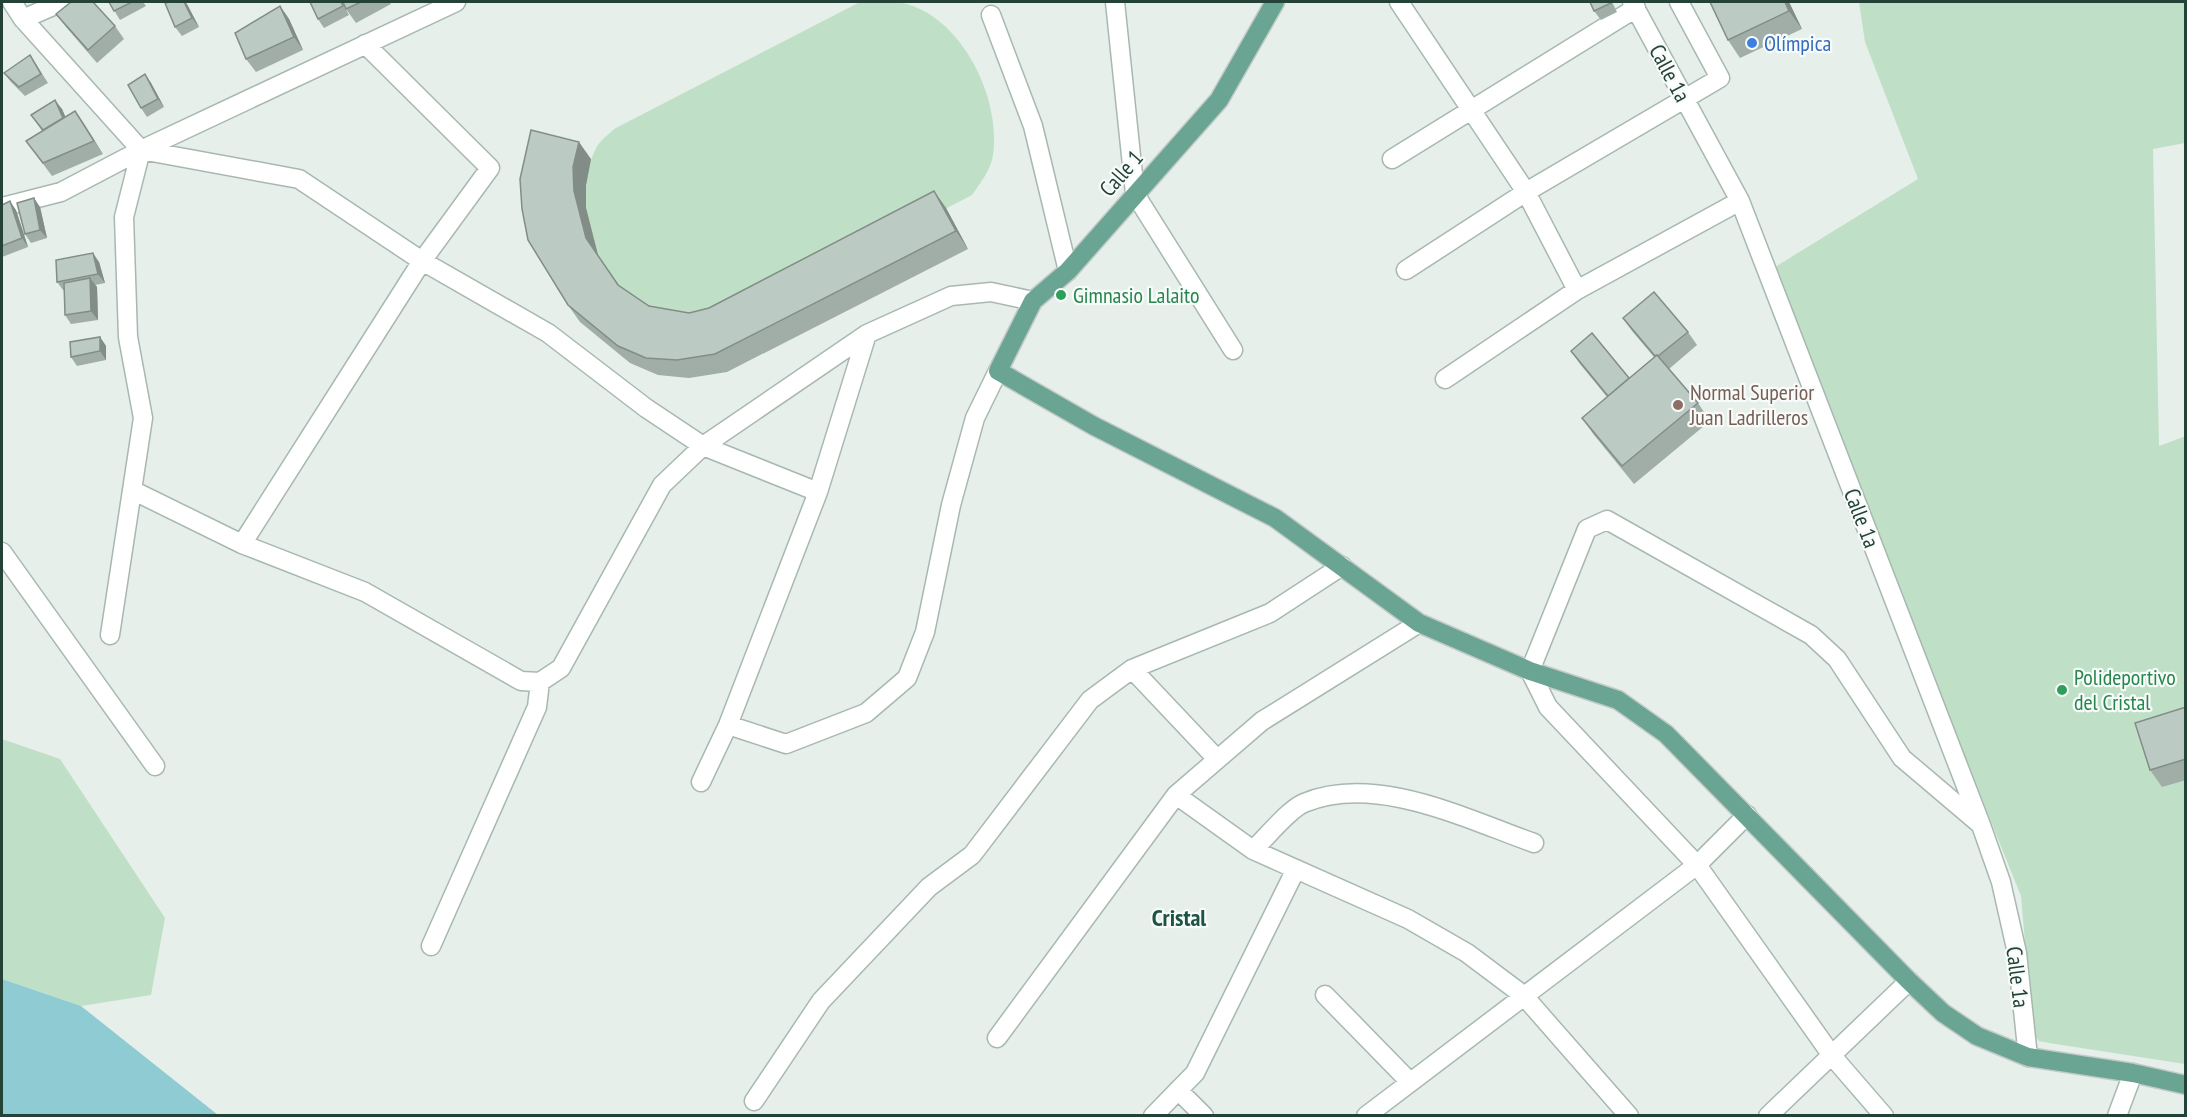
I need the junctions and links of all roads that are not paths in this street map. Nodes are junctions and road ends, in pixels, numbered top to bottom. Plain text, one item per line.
1 (12, 2) edge
2 (62, 2) edge
3 (456, 2) edge
4 (1115, 2) edge
5 (1275, 2) edge
6 (1399, 2) edge
7 (1679, 2) edge
8 (1634, 5) edge
9 (991, 15) dead end
10 (23, 19) junction
11 (365, 44) junction
12 (1683, 100) junction
13 (1469, 109) junction
14 (141, 150) junction
15 (1392, 159) dead end
16 (1526, 192) junction
17 (1135, 194) junction
18 (1740, 201) junction
19 (2, 207) edge
20 (422, 261) junction
21 (1406, 270) dead end
22 (1068, 271) junction
23 (1578, 290) junction
24 (1033, 301) junction
25 (867, 334) junction
26 (1233, 350) dead end
27 (998, 371) junction
28 (1446, 379) dead end
29 (703, 446) junction
30 (132, 490) junction
31 (818, 492) junction
32 (242, 544) junction
33 (2, 552) edge
34 (1342, 566) junction
35 (1419, 623) junction
36 (110, 635) dead end
37 (1132, 669) junction
38 (1530, 671) junction
39 (540, 682) junction
40 (728, 725) junction
41 (1217, 759) junction
42 (155, 766) dead end
43 (701, 782) dead end
44 (1176, 795) junction
45 (1747, 814) junction
46 (1981, 825) junction
47 (1534, 843) dead end
48 (1253, 850) junction
49 (1696, 865) junction
50 (1296, 869) junction
51 (431, 946) dead end
52 (1909, 981) junction
53 (1325, 995) dead end
54 (1523, 995) junction
55 (997, 1038) dead end
56 (1833, 1057) junction
57 (2028, 1057) junction
58 (2133, 1073) junction
59 (1410, 1082) junction
60 (2186, 1085) edge
61 (1178, 1090) junction
62 (754, 1101) dead end
63 (1621, 1113) edge
64 (1153, 1116) edge
65 (1204, 1116) edge
66 (1366, 1116) edge
67 (1768, 1116) edge
68 (1884, 1116) edge
69 (2117, 1116) edge

1 - 10 street
2 - 10 street
3 - 11 street
4 - 17 street
5 - 17 main road, Calle 1
6 - 13 street
7 - 12 street
8 - 12 street, Calle 1a
8 - 13 street
9 - 22 street
10 - 14 street
11 - 14 street
11 - 20 street
12 - 16 street
12 - 18 street, Calle 1a
13 - 15 street
13 - 16 street
14 - 19 street
14 - 20 street
14 - 30 street
16 - 21 street
16 - 23 street
17 - 22 main road, Calle 1
17 - 26 street
18 - 23 street
18 - 46 street, Calle 1a
20 - 29 street
20 - 32 street
22 - 24 main road, Calle 1
23 - 28 street
24 - 25 street
24 - 27 main road, Calle 1
25 - 29 street
25 - 31 street
27 - 34 main road
27 - 40 street
29 - 31 street
29 - 39 street
30 - 32 street
30 - 36 street
31 - 40 street
32 - 39 street
33 - 42 street
34 - 35 main road
34 - 37 street
35 - 38 main road
35 - 41 street
37 - 41 street
37 - 62 street
38 - 45 main road
38 - 46 street
38 - 49 street
39 - 51 street
40 - 43 street
41 - 44 street
44 - 48 street
44 - 55 street
45 - 49 street
45 - 52 main road
46 - 57 street, Calle 1a
47 - 48 street
48 - 50 street
49 - 54 street
49 - 56 street
50 - 54 street
50 - 61 street
52 - 56 street
52 - 57 main road
53 - 59 street
54 - 59 street
54 - 63 street
56 - 67 street
56 - 68 street
57 - 58 main road
58 - 60 main road
58 - 69 street
59 - 66 street
61 - 64 street
61 - 65 street

